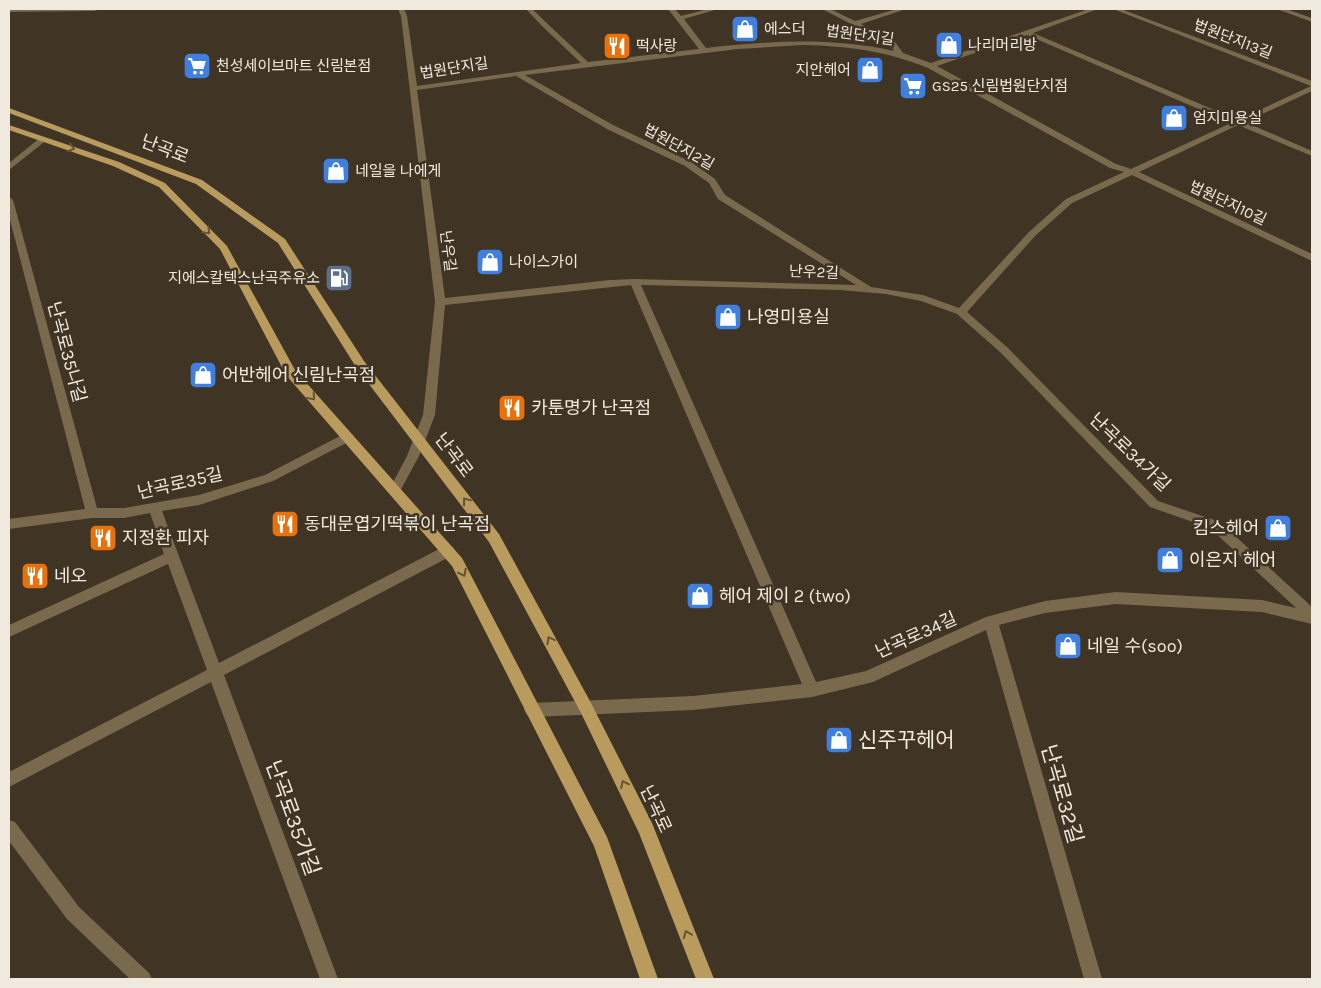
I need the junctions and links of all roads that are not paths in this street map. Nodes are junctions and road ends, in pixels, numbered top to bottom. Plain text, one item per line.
1 (95, 9) edge
2 (401, 9) edge
3 (529, 9) edge
4 (671, 9) edge
5 (715, 9) edge
6 (825, 9) edge
7 (904, 9) edge
8 (1095, 9) edge
9 (1116, 9) edge
10 (1280, 9) edge
11 (9, 10) edge
12 (680, 18) junction
13 (1312, 20) edge
14 (854, 24) junction
15 (1028, 33) junction
16 (704, 51) junction
17 (900, 54) junction
18 (587, 65) junction
19 (931, 66) junction
20 (516, 73) junction
21 (1312, 86) edge
22 (412, 89) junction
23 (9, 110) edge
24 (1238, 123) junction
25 (9, 127) edge
26 (44, 139) junction
27 (1312, 154) edge
28 (9, 167) edge
29 (1132, 172) junction
30 (9, 200) edge
31 (1312, 258) edge
32 (635, 282) junction
33 (870, 289) junction
34 (440, 302) junction
35 (960, 312) junction
36 (348, 437) junction
37 (419, 439) junction
38 (394, 490) junction
39 (154, 508) junction
40 (92, 513) junction
41 (9, 524) edge
42 (448, 551) junction
43 (172, 556) junction
44 (1312, 616) edge
45 (991, 621) junction
46 (9, 631) edge
47 (215, 673) junction
48 (812, 690) junction
49 (586, 708) junction
50 (532, 710) junction
51 (9, 780) edge
52 (9, 828) edge
53 (143, 979) edge
54 (329, 979) edge
55 (649, 979) edge
56 (705, 979) edge
57 (1093, 979) edge

1 - 11 street
2 - 22 street, 난우길
3 - 18 street
4 - 12 street
5 - 12 street
6 - 14 street
7 - 14 street
8 - 15 street
9 - 21 street, 법원단지13길
10 - 13 street
12 - 16 street
14 - 17 street
15 - 19 street
15 - 24 street
16 - 17 street, 법원단지길
16 - 18 street, 법원단지길
17 - 19 street, 법원단지길
18 - 20 street, 법원단지길
19 - 29 street, 법원단지길
20 - 22 street, 법원단지길
20 - 33 street, 법원단지2길
21 - 24 street
22 - 34 street, 난우길
23 - 37 main road, 난곡로
24 - 27 street
24 - 29 street
25 - 26 main road, 난곡로
26 - 28 street
26 -> 36 main road, 난곡로
29 - 31 street, 법원단지10길
29 - 35 street
30 - 40 street, 난곡로35나길
32 - 33 street, 난우2길
32 - 34 street, 난우2길
32 - 48 street
33 - 35 street, 난우2길
34 - 37 street, 난우길
35 - 44 street, 난곡로34가길
36 - 38 main road, 난곡로
36 - 39 street, 난곡로35길
37 - 38 street, 난우길
49 -> 37 main road, 난곡로
38 - 42 main road, 난곡로
39 - 40 street, 난곡로35길
39 - 43 street, 난곡로35가길
40 - 41 street, 난곡로35길
42 - 47 street
42 -> 50 main road, 난곡로
43 - 46 street
43 - 47 street, 난곡로35가길
44 - 45 street, 난곡로34길
45 - 48 street, 난곡로34길
45 - 57 street, 난곡로32길
47 - 51 street
47 - 54 street, 난곡로35가길
48 - 49 street, 난곡로34길
49 - 50 street, 난곡로34길
56 -> 49 main road, 난곡로
50 - 55 main road, 난곡로
52 - 53 street

